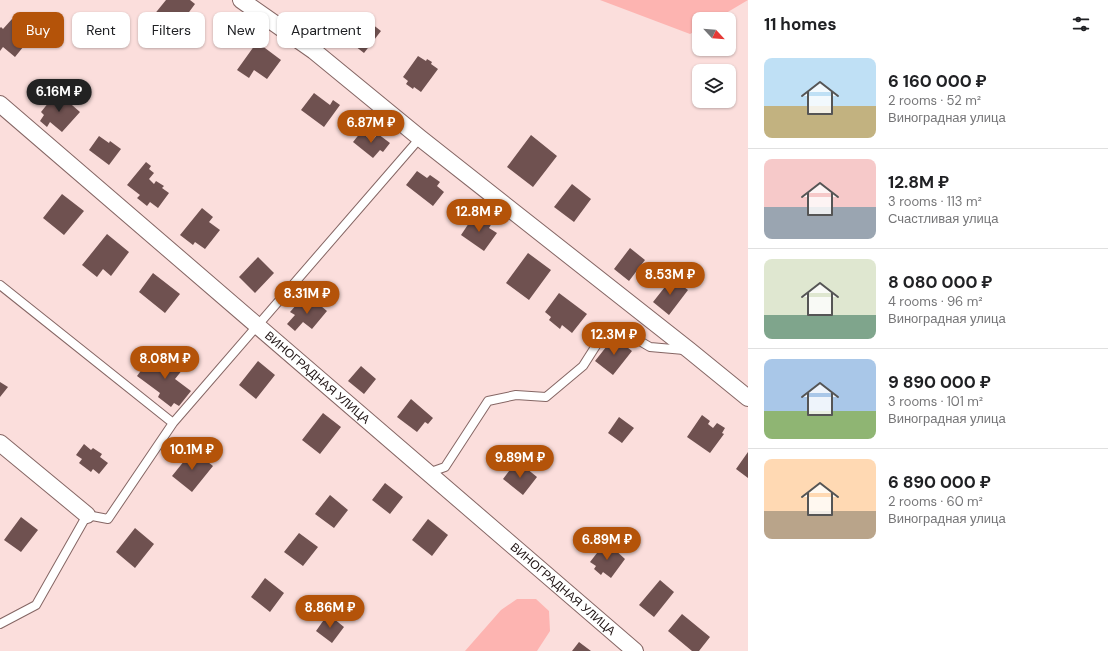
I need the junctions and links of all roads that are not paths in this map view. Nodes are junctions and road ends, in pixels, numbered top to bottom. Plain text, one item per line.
1 (241, 0) edge
2 (0, 104) edge
3 (420, 138) junction
4 (0, 285) edge
5 (257, 326) junction
6 (689, 350) junction
7 (748, 398) edge
8 (173, 423) junction
9 (0, 443) edge
10 (427, 473) junction
11 (87, 515) junction
12 (0, 624) edge
13 (634, 651) edge

1 - 3 street
2 - 5 street, ВИНОГРАДНАЯ УЛИЦА
3 - 5 lane
3 - 6 street
4 - 8 lane
5 - 8 lane
5 - 10 street, ВИНОГРАДНАЯ УЛИЦА
6 - 7 street
6 - 10 lane
8 - 11 lane
9 - 11 street
10 - 13 street, ВИНОГРАДНАЯ УЛИЦА
11 - 12 lane

